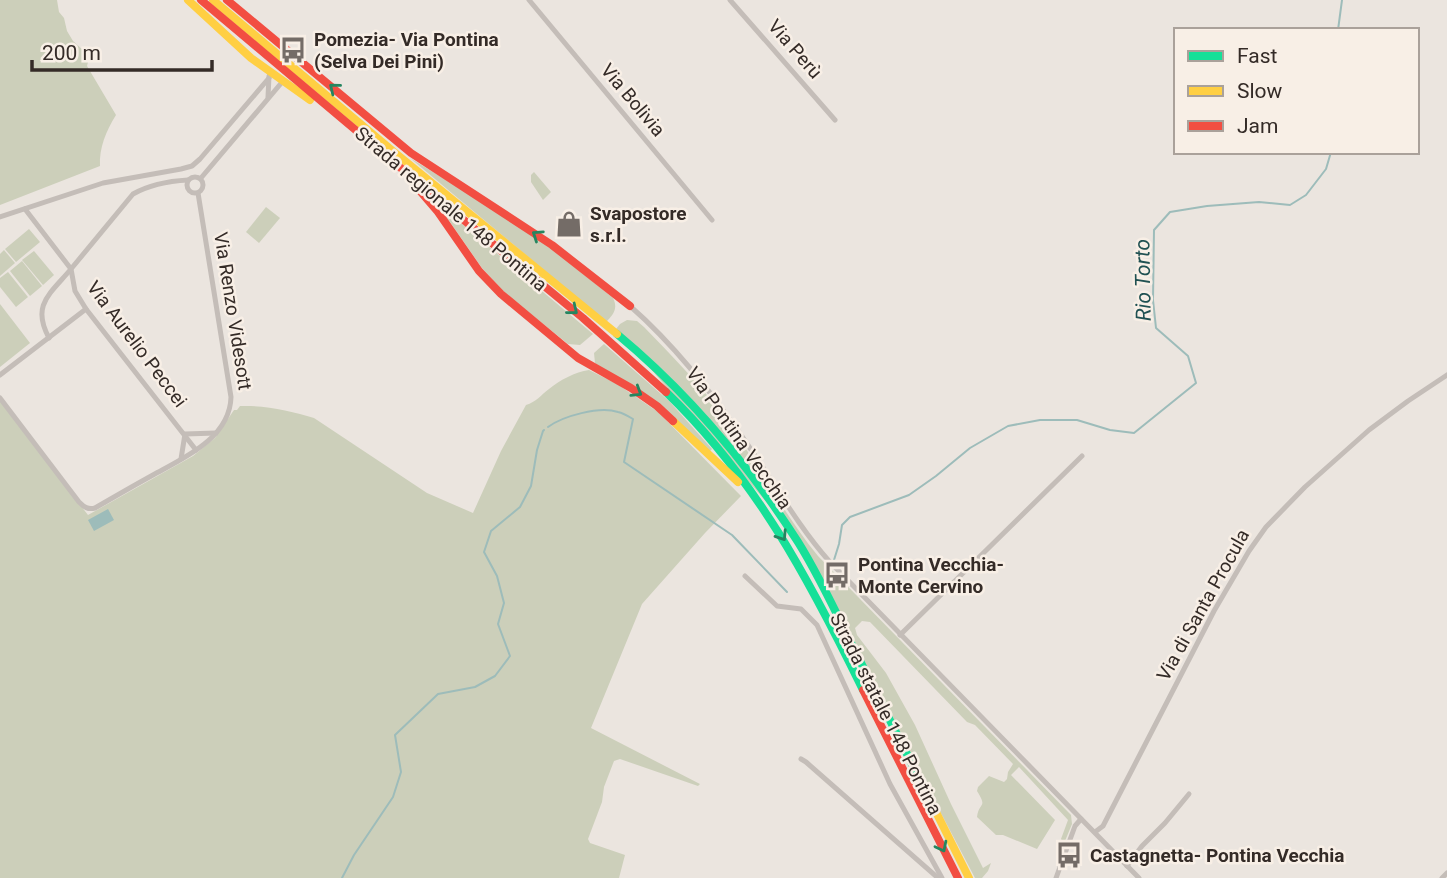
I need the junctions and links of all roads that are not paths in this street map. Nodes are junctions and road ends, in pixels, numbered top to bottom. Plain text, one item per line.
1 (188, 0) edge
2 (201, 0) edge
3 (213, 0) edge
4 (227, 0) edge
5 (529, 0) edge
6 (730, 0) edge
7 (270, 75) junction
8 (283, 81) junction
9 (267, 100) junction
10 (835, 120) dead end
11 (345, 121) junction
12 (389, 158) junction
13 (201, 178) junction
14 (188, 180) junction
15 (198, 192) junction
16 (25, 209) junction
17 (0, 218) edge
18 (712, 220) dead end
19 (71, 269) junction
20 (630, 306) joint
21 (86, 309) junction
22 (597, 324) junction
23 (49, 338) junction
24 (0, 374) edge
25 (1447, 375) edge
26 (0, 398) edge
27 (702, 415) joint
28 (696, 423) joint
29 (216, 433) junction
30 (185, 434) junction
31 (196, 450) junction
32 (1082, 456) dead end
33 (181, 459) junction
34 (759, 501) junction
35 (745, 576) dead end
36 (900, 635) junction
37 (801, 759) dead end
38 (1189, 794) dead end
39 (1081, 819) junction
40 (1095, 832) junction
41 (1127, 866) junction
42 (1447, 873) edge
43 (940, 878) edge
44 (958, 878) edge
45 (969, 878) edge
46 (1056, 878) edge
47 (1139, 878) edge
48 (1442, 878) edge

1 - 7 main road
2 - 11 main road, Strada regionale 148 Pontina
3 - 22 main road, Strada regionale 148 Pontina
20 -> 4 main road, Via Pontina Vecchia
5 - 18 street, Via Bolivia
6 - 10 street, Via Perù
7 - 8 main road
7 - 9 street
7 - 16 street
8 - 9 street, Via Renzo Videsott
8 - 11 main road
9 - 13 street, Via Renzo Videsott
11 - 12 main road, Strada regionale 148 Pontina
12 -> 22 main road, Strada regionale 148 Pontina
12 -> 34 main road
13 - 14 street
13 - 15 street, Via Renzo Videsott
14 - 15 street
14 - 19 street, Via Aurelio Peccei
15 - 29 street, Via Renzo Videsott
16 - 17 street
16 - 19 street
19 - 21 street, Via Aurelio Peccei
19 - 23 street, Via Aurelio Peccei
20 - 36 street, Via Pontina Vecchia
21 - 23 street
21 - 30 street, Via Aurelio Peccei
22 - 27 main road, Strada regionale 148 Pontina
22 - 28 main road, Strada regionale 148 Pontina
23 - 24 street
25 - 40 street, Via di Santa Procula
26 - 33 street, Via Renzo Videsott
27 - 45 main road, Strada statale 148 Pontina
28 - 34 main road, Strada statale 148 Pontina
29 - 30 street, Via Aurelio Peccei
29 - 31 street, Via Renzo Videsott
30 - 31 street, Via Aurelio Peccei
30 - 33 street, Via Aurelio Peccei
31 - 33 street, Via Renzo Videsott
32 - 36 street
34 -> 44 main road, Strada statale 148 Pontina
35 - 43 street
36 - 39 street, Via Pontina Vecchia
37 - 43 street
38 - 41 street
39 - 40 street, Via Pontina Vecchia
39 - 46 street
40 - 41 street, Via Pontina Vecchia
41 - 47 street, Via Pontina Vecchia
42 - 48 street

